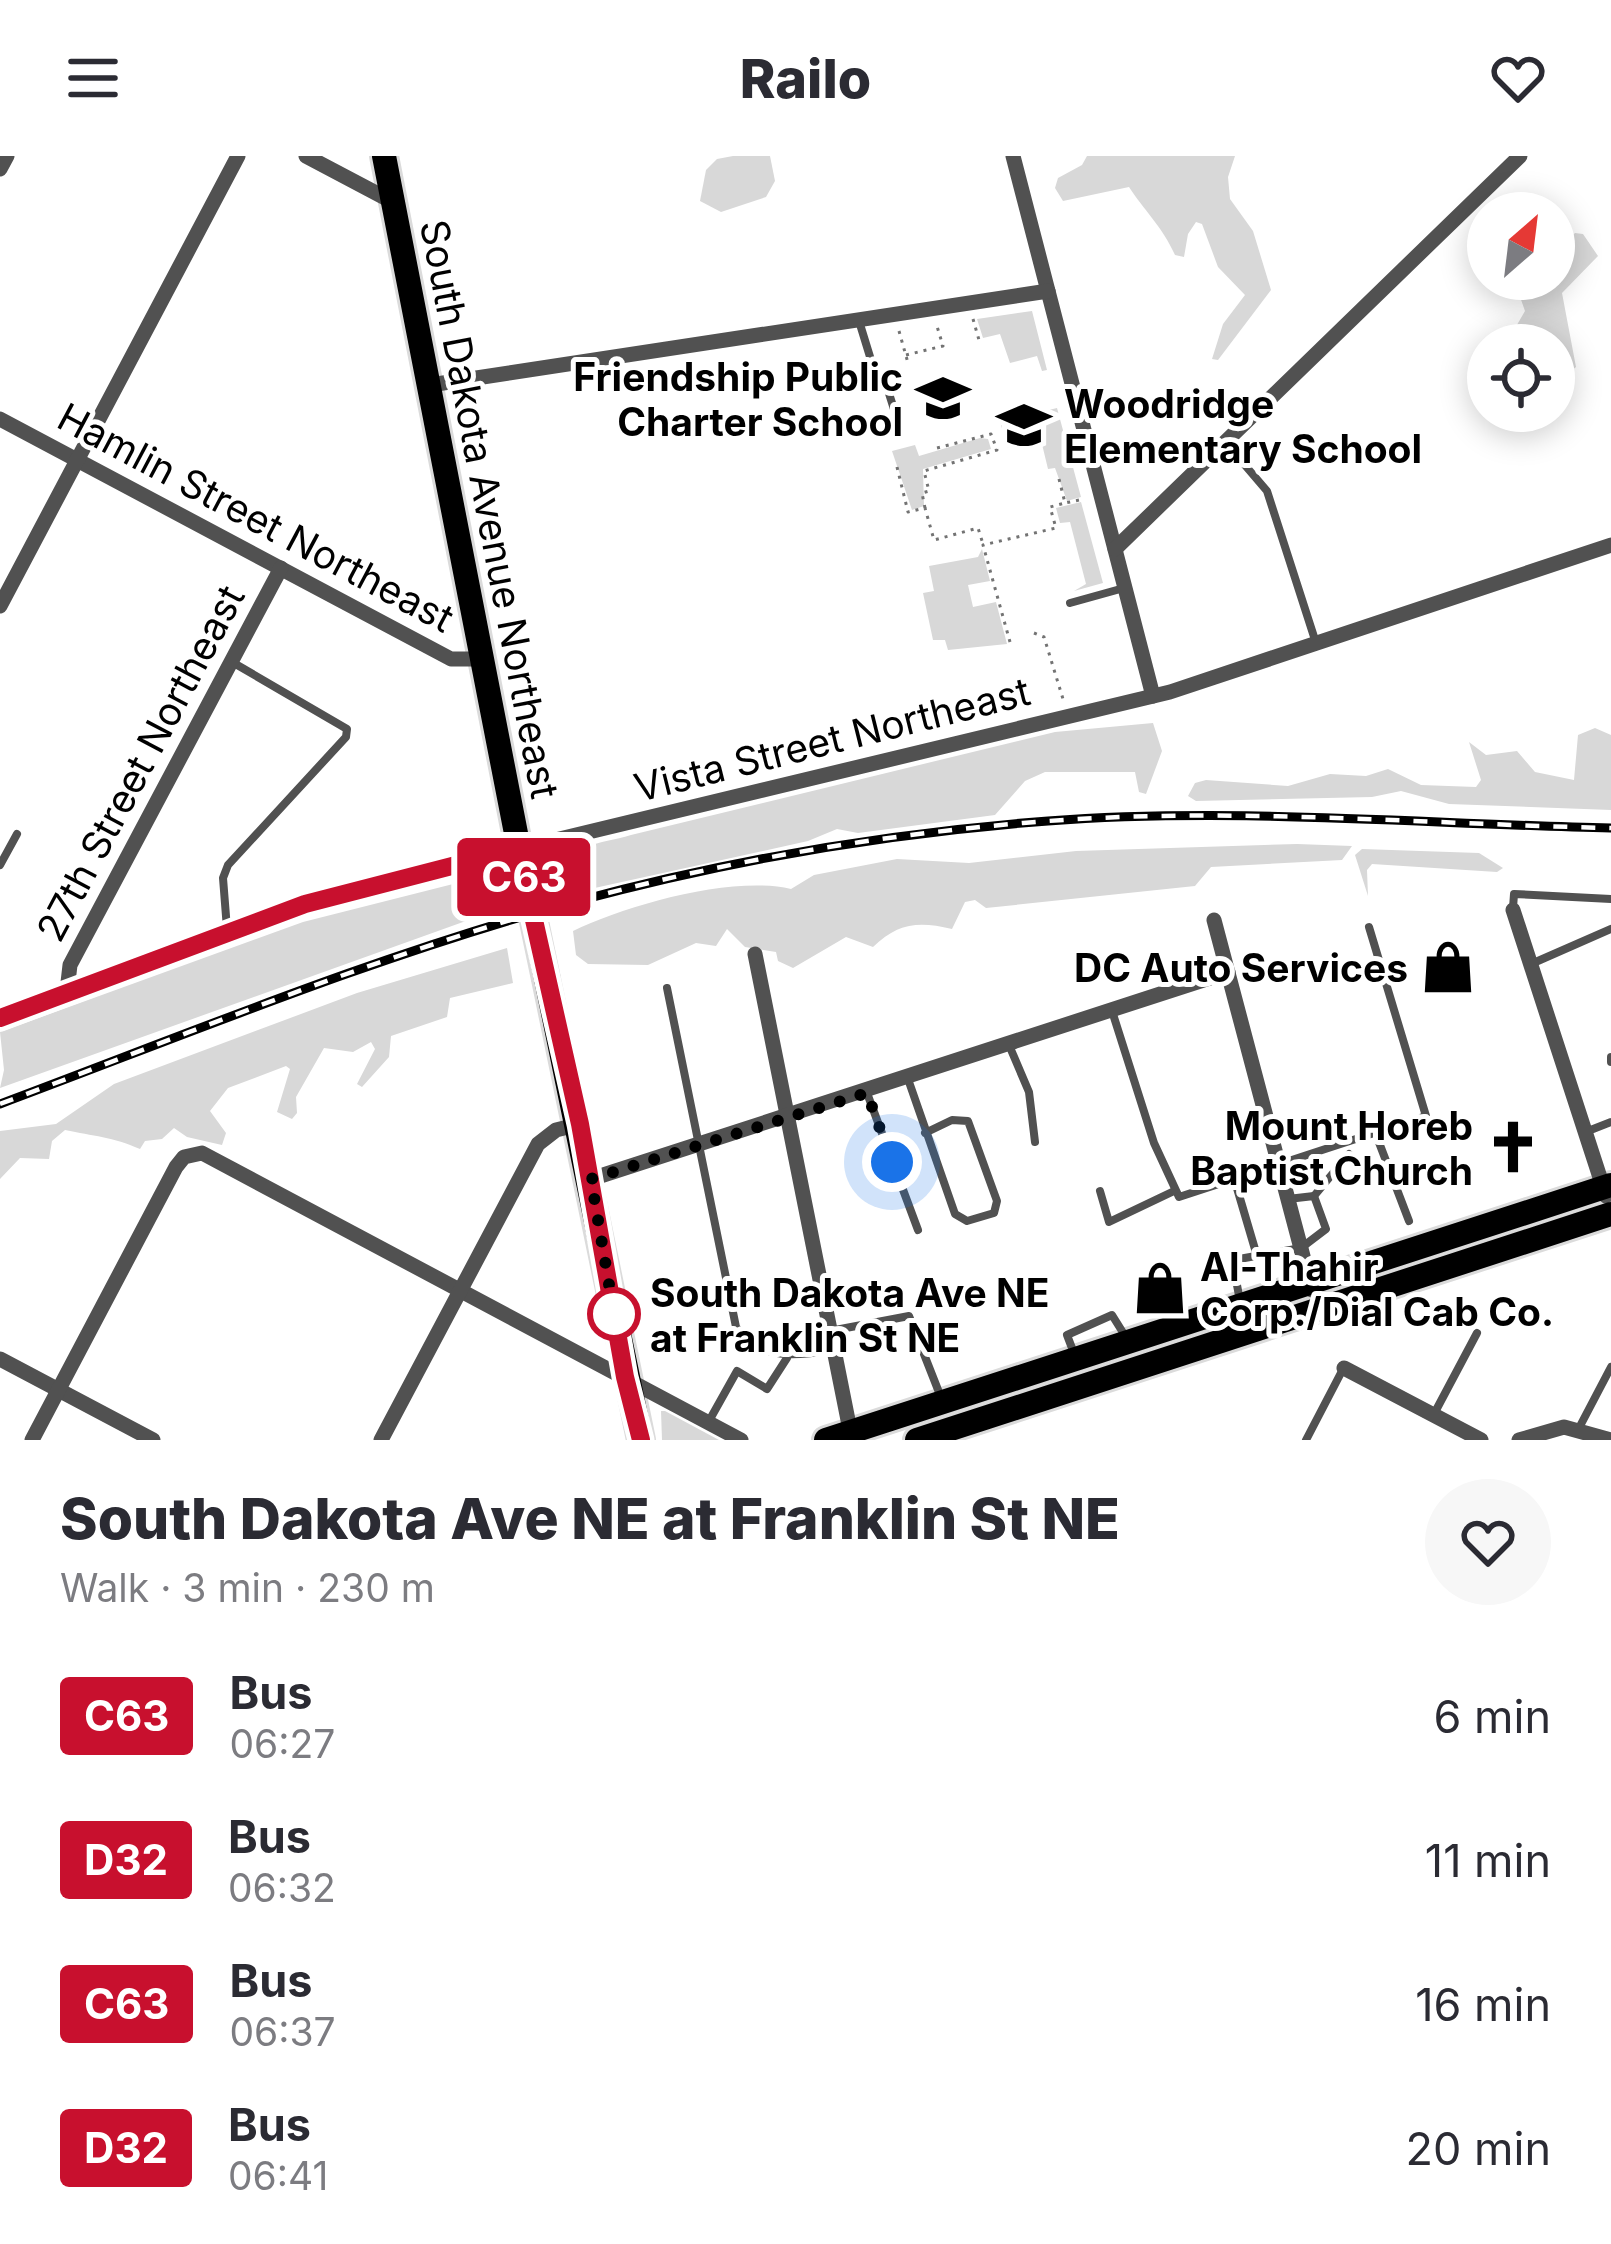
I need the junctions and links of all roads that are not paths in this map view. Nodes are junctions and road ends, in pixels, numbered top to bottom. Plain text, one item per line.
1 (7, 156) edge
2 (238, 156) edge
3 (306, 156) edge
4 (384, 156) edge
5 (1012, 156) edge
6 (1520, 156) edge
7 (0, 170) edge
8 (393, 202) junction
9 (1048, 291) junction
10 (859, 320) junction
11 (430, 385) junction
12 (0, 419) edge
13 (899, 424) dead end
14 (1225, 442) junction
15 (77, 460) junction
16 (1611, 544) edge
17 (1115, 549) junction
18 (281, 568) junction
19 (1125, 588) junction
20 (1070, 603) dead end
21 (0, 606) edge
22 (1316, 643) junction
23 (484, 659) junction
24 (231, 662) junction
25 (1154, 696) junction
26 (17, 834) dead end
27 (519, 854) junction
28 (0, 865) edge
29 (1611, 899) edge
30 (1513, 910) joint
31 (1214, 920) dead end
32 (1369, 927) dead end
33 (1611, 929) edge
34 (228, 932) junction
35 (755, 954) dead end
36 (1530, 964) junction
37 (1228, 972) junction
38 (667, 988) dead end
39 (67, 992) junction
40 (1112, 1011) junction
41 (0, 1018) edge
42 (1009, 1046) junction
43 (908, 1079) junction
44 (867, 1093) junction
45 (788, 1118) junction
46 (1611, 1123) edge
47 (580, 1124) junction
48 (1588, 1131) junction
49 (925, 1132) junction
50 (1375, 1132) junction
51 (1035, 1142) dead end
52 (698, 1147) junction
53 (1349, 1154) dead end
54 (1279, 1164) junction
55 (1234, 1178) junction
56 (591, 1179) junction
57 (1100, 1191) dead end
58 (1172, 1192) junction
59 (1314, 1196) junction
60 (1288, 1199) junction
61 (1609, 1199) edge
62 (1409, 1221) dead end
63 (918, 1230) dead end
64 (1301, 1247) junction
65 (1257, 1256) junction
66 (1310, 1280) junction
67 (461, 1290) junction
68 (878, 1294) dead end
69 (824, 1300) junction
70 (1240, 1303) junction
71 (1318, 1310) junction
72 (830, 1331) junction
73 (1477, 1333) dead end
74 (833, 1350) junction
75 (788, 1357) junction
76 (0, 1359) edge
77 (1611, 1367) edge
78 (1344, 1368) joint
79 (625, 1377) junction
80 (58, 1390) junction
81 (942, 1401) junction
82 (1433, 1415) junction
83 (708, 1422) junction
84 (1579, 1428) junction
85 (842, 1437) edge
86 (1471, 1438) edge
87 (32, 1440) edge
88 (152, 1440) edge
89 (381, 1440) edge
90 (641, 1440) edge
91 (742, 1440) edge
92 (917, 1440) edge
93 (1306, 1440) edge
94 (1519, 1440) edge
95 (1611, 1440) edge

1 - 7 street
2 - 15 street
3 - 8 street
4 - 8 main road, South Dakota Avenue Northeast
5 - 9 street
6 - 14 street
8 - 11 main road, South Dakota Avenue Northeast
9 - 10 street
9 - 17 street
10 - 11 street
10 - 13 lane
11 - 23 main road, South Dakota Avenue Northeast
12 - 15 street, Hamlin Street Northeast
14 - 17 street
14 - 22 lane
15 - 18 street, Hamlin Street Northeast
15 - 21 street
16 - 22 street, Vista Street Northeast
17 - 19 street
18 - 23 street, Hamlin Street Northeast
18 - 24 street, 27th Street Northeast
19 - 20 lane
19 - 25 street
22 - 25 street, Vista Street Northeast
23 - 27 main road, South Dakota Avenue Northeast
24 - 34 lane
24 - 39 street, 27th Street Northeast
25 - 27 street, Vista Street Northeast
26 - 28 lane
27 - 34 street, Vista Street Northeast
27 - 47 main road, South Dakota Avenue Northeast, bridge
29 - 30 lane
30 - 36 street
31 - 37 street
32 - 50 lane
33 - 36 lane
34 - 39 street, Vista Street Northeast
35 - 45 street
36 - 48 street
37 - 40 street
37 - 54 street
38 - 52 lane
39 - 41 street, Vista Street Northeast
40 - 42 street
40 - 58 lane
42 - 43 street
42 - 51 lane
43 - 44 street
43 - 49 lane
44 - 45 street
44 - 63 lane
45 - 52 street
45 - 69 street
46 - 48 lane
47 - 56 main road, South Dakota Avenue Northeast
47 - 67 street
48 - 61 street
49 - 49 lane
50 - 54 lane
50 - 62 lane
52 - 56 street
52 - 75 lane
53 - 59 lane
54 - 55 lane
54 - 60 street
55 - 58 lane
55 - 65 lane
56 - 79 main road, South Dakota Avenue Northeast
57 - 58 lane
59 - 60 lane
59 - 64 lane
60 - 64 street
61 - 66 main road
61 - 71 main road
64 - 65 lane
64 - 66 street
65 - 70 lane
66 - 70 main road
66 - 71 street
67 - 79 street
67 - 80 street
67 - 89 street
68 - 69 lane
69 - 72 street
70 - 81 main road
71 - 92 main road
72 - 74 street
72 - 81 lane
73 - 82 lane
74 - 75 lane
74 - 85 street
75 - 83 lane
76 - 80 street
77 - 84 lane
78 - 82 street
78 - 93 lane
79 - 83 street
79 - 90 main road, South Dakota Avenue Northeast
80 - 87 street
80 - 88 street
81 - 85 main road
82 - 86 street
83 - 91 street
84 - 94 street
84 - 95 street

